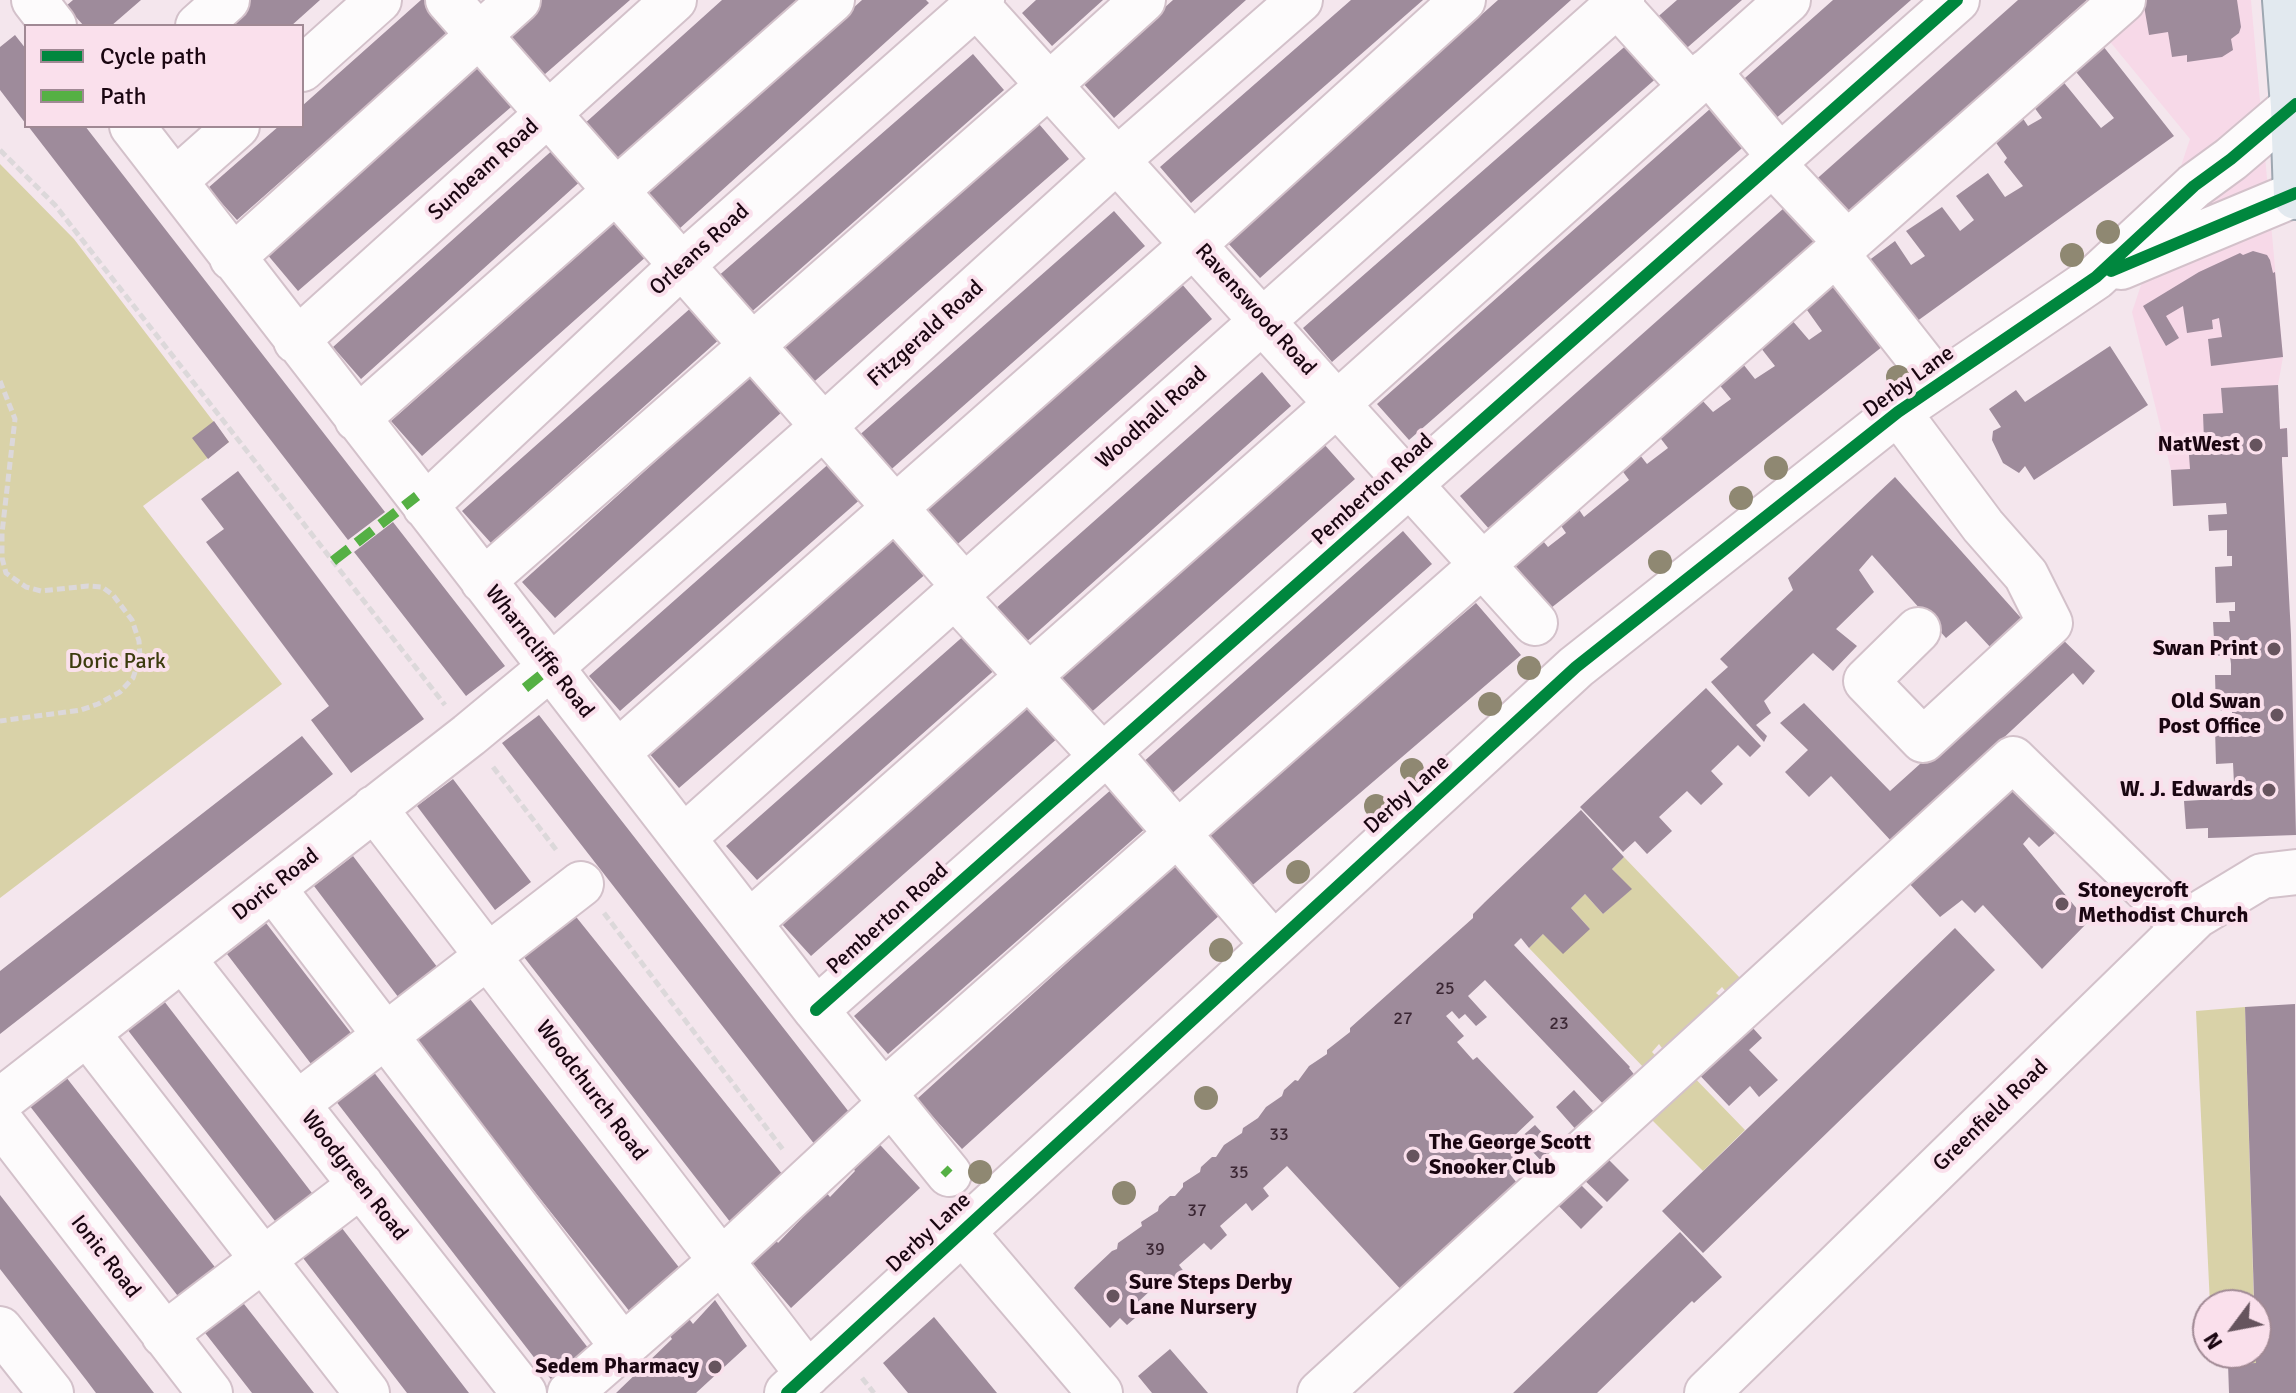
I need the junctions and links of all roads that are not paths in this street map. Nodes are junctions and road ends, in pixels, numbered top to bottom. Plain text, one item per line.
1 (11, 0) edge
2 (34, 0) edge
3 (227, 0) edge
4 (379, 0) edge
5 (448, 0) edge
6 (518, 0) edge
7 (674, 0) edge
8 (832, 0) edge
9 (1143, 0) edge
10 (1300, 0) edge
11 (1463, 0) edge
12 (1788, 0) edge
13 (1957, 0) edge
14 (2123, 0) edge
15 (2285, 0) edge
16 (1618, 1) edge
17 (977, 2) edge
18 (0, 10) edge
19 (52, 24) edge
20 (200, 24) edge
21 (478, 36) junction
22 (304, 67) edge
23 (1699, 78) junction
24 (1048, 86) junction
25 (548, 112) junction
26 (2295, 123) edge
27 (134, 128) edge
28 (235, 128) edge
29 (1117, 160) junction
30 (1776, 160) junction
31 (175, 181) junction
32 (617, 191) junction
33 (2296, 195) edge
34 (2251, 212) junction
35 (1194, 244) junction
36 (1842, 248) junction
37 (232, 258) junction
38 (682, 265) junction
39 (2096, 277) junction
40 (1262, 319) junction
41 (296, 341) junction
42 (753, 345) junction
43 (1939, 384) junction
44 (1338, 403) junction
45 (1898, 412) junction
46 (357, 419) junction
47 (824, 426) junction
48 (1410, 483) junction
49 (425, 506) junction
50 (895, 507) junction
51 (1483, 565) junction
52 (483, 581) junction
53 (959, 591) junction
54 (1535, 623) dead end
55 (1918, 630) dead end
56 (1029, 676) junction
57 (538, 677) junction
58 (617, 753) junction
59 (1104, 754) junction
60 (374, 808) junction
61 (1177, 834) junction
62 (683, 838) junction
63 (2296, 872) edge
64 (581, 884) road end
65 (273, 888) junction
66 (749, 923) junction
67 (2185, 927) junction
68 (1273, 944) junction
69 (488, 956) junction
70 (183, 959) junction
71 (816, 1010) junction
72 (87, 1033) junction
73 (385, 1035) junction
74 (887, 1098) junction
75 (0, 1101) edge
76 (297, 1104) junction
77 (0, 1121) edge
78 (947, 1172) dead end
79 (361, 1185) junction
80 (961, 1230) junction
81 (263, 1259) junction
82 (721, 1261) junction
83 (0, 1329) edge
84 (164, 1335) junction
85 (623, 1347) junction
86 (797, 1384) edge
87 (194, 1388) edge
88 (51, 1393) edge
89 (367, 1393) edge
90 (524, 1393) edge
91 (570, 1393) edge
92 (1100, 1393) edge
93 (1320, 1393) edge
94 (1707, 1393) edge

1 - 18 street
2 - 19 street
3 - 20 street
4 - 22 street
5 - 21 street
6 - 21 street
7 - 25 street, Sunbeam Road
8 - 32 street
9 - 24 street
10 - 29 street, Fitzgerald Road
11 - 35 street
12 - 23 street
13 - 30 street, Pemberton Road
14 - 36 street
15 - 26 main road
16 - 23 street
16 - 40 street, Woodhall Road
17 - 24 street, Ravenswood Road
17 - 38 street, Orleans Road
21 - 25 street
21 - 37 street
23 - 30 street
23 - 44 street
24 - 29 street, Ravenswood Road
24 - 42 street
25 - 32 street
25 - 41 street, Sunbeam Road
26 - 33 main road
26 - 34 street
26 - 39 street, Derby Lane
27 - 31 street, Wharncliffe Road
28 - 31 street
29 - 35 street, Ravenswood Road
29 - 47 street, Fitzgerald Road
30 - 36 street
30 - 48 street, Pemberton Road
31 - 37 street, Wharncliffe Road
32 - 38 street
32 - 46 street
33 - 34 street, Derby Lane
34 - 39 street, Derby Lane
35 - 40 street, Ravenswood Road
35 - 50 street
36 - 43 street
36 - 51 street
37 - 41 street, Wharncliffe Road
38 - 42 street
38 - 49 street, Orleans Road
39 - 43 street, Derby Lane
40 - 44 street, Ravenswood Road
40 - 53 street, Woodhall Road
41 - 46 street, Wharncliffe Road
42 - 47 street
42 - 52 street
43 - 45 street, Derby Lane
44 - 48 street, Ravenswood Road
44 - 56 street
45 - 55 street, Derby Lane
45 - 68 street, Derby Lane
46 - 49 street, Wharncliffe Road
47 - 50 street
47 - 57 street, Fitzgerald Road
48 - 51 street, Ravenswood Road
48 - 59 street, Pemberton Road
49 - 52 street, Wharncliffe Road
50 - 53 street
50 - 58 street
51 - 54 street, Ravenswood Road
51 - 61 street
52 - 57 street, Wharncliffe Road
53 - 56 street
53 - 62 street, Woodhall Road
56 - 59 street
56 - 66 street
57 - 58 street, Wharncliffe Road
57 - 60 street, Doric Road
58 - 62 street, Wharncliffe Road
59 - 61 street
59 - 71 street, Pemberton Road
60 - 65 street, Doric Road
60 - 69 street, Woodchurch Road
61 - 68 street
61 - 74 street
62 - 66 street, Wharncliffe Road
63 - 67 street, Greenfield Road
64 - 69 street
65 - 70 street, Doric Road
65 - 73 street
66 - 71 street, Wharncliffe Road
67 - 93 street
67 - 94 street, Greenfield Road
68 - 80 street, Derby Lane
69 - 73 street
69 - 82 street, Woodchurch Road
70 - 72 street, Doric Road
70 - 76 street, Woodgreen Road
71 - 74 street, Wharncliffe Road
72 - 75 street, Doric Road
72 - 81 street
73 - 76 street
73 - 85 street
74 - 78 street, Wharncliffe Road
74 - 82 street
76 - 79 street, Woodgreen Road
77 - 84 street, Ionic Road
79 - 81 street
79 - 90 street, Woodgreen Road
80 - 86 street, Derby Lane
80 - 92 street
81 - 84 street
81 - 89 street
82 - 85 street
82 - 86 street, Woodchurch Road
83 - 88 street
84 - 87 street, Ionic Road
85 - 91 street

